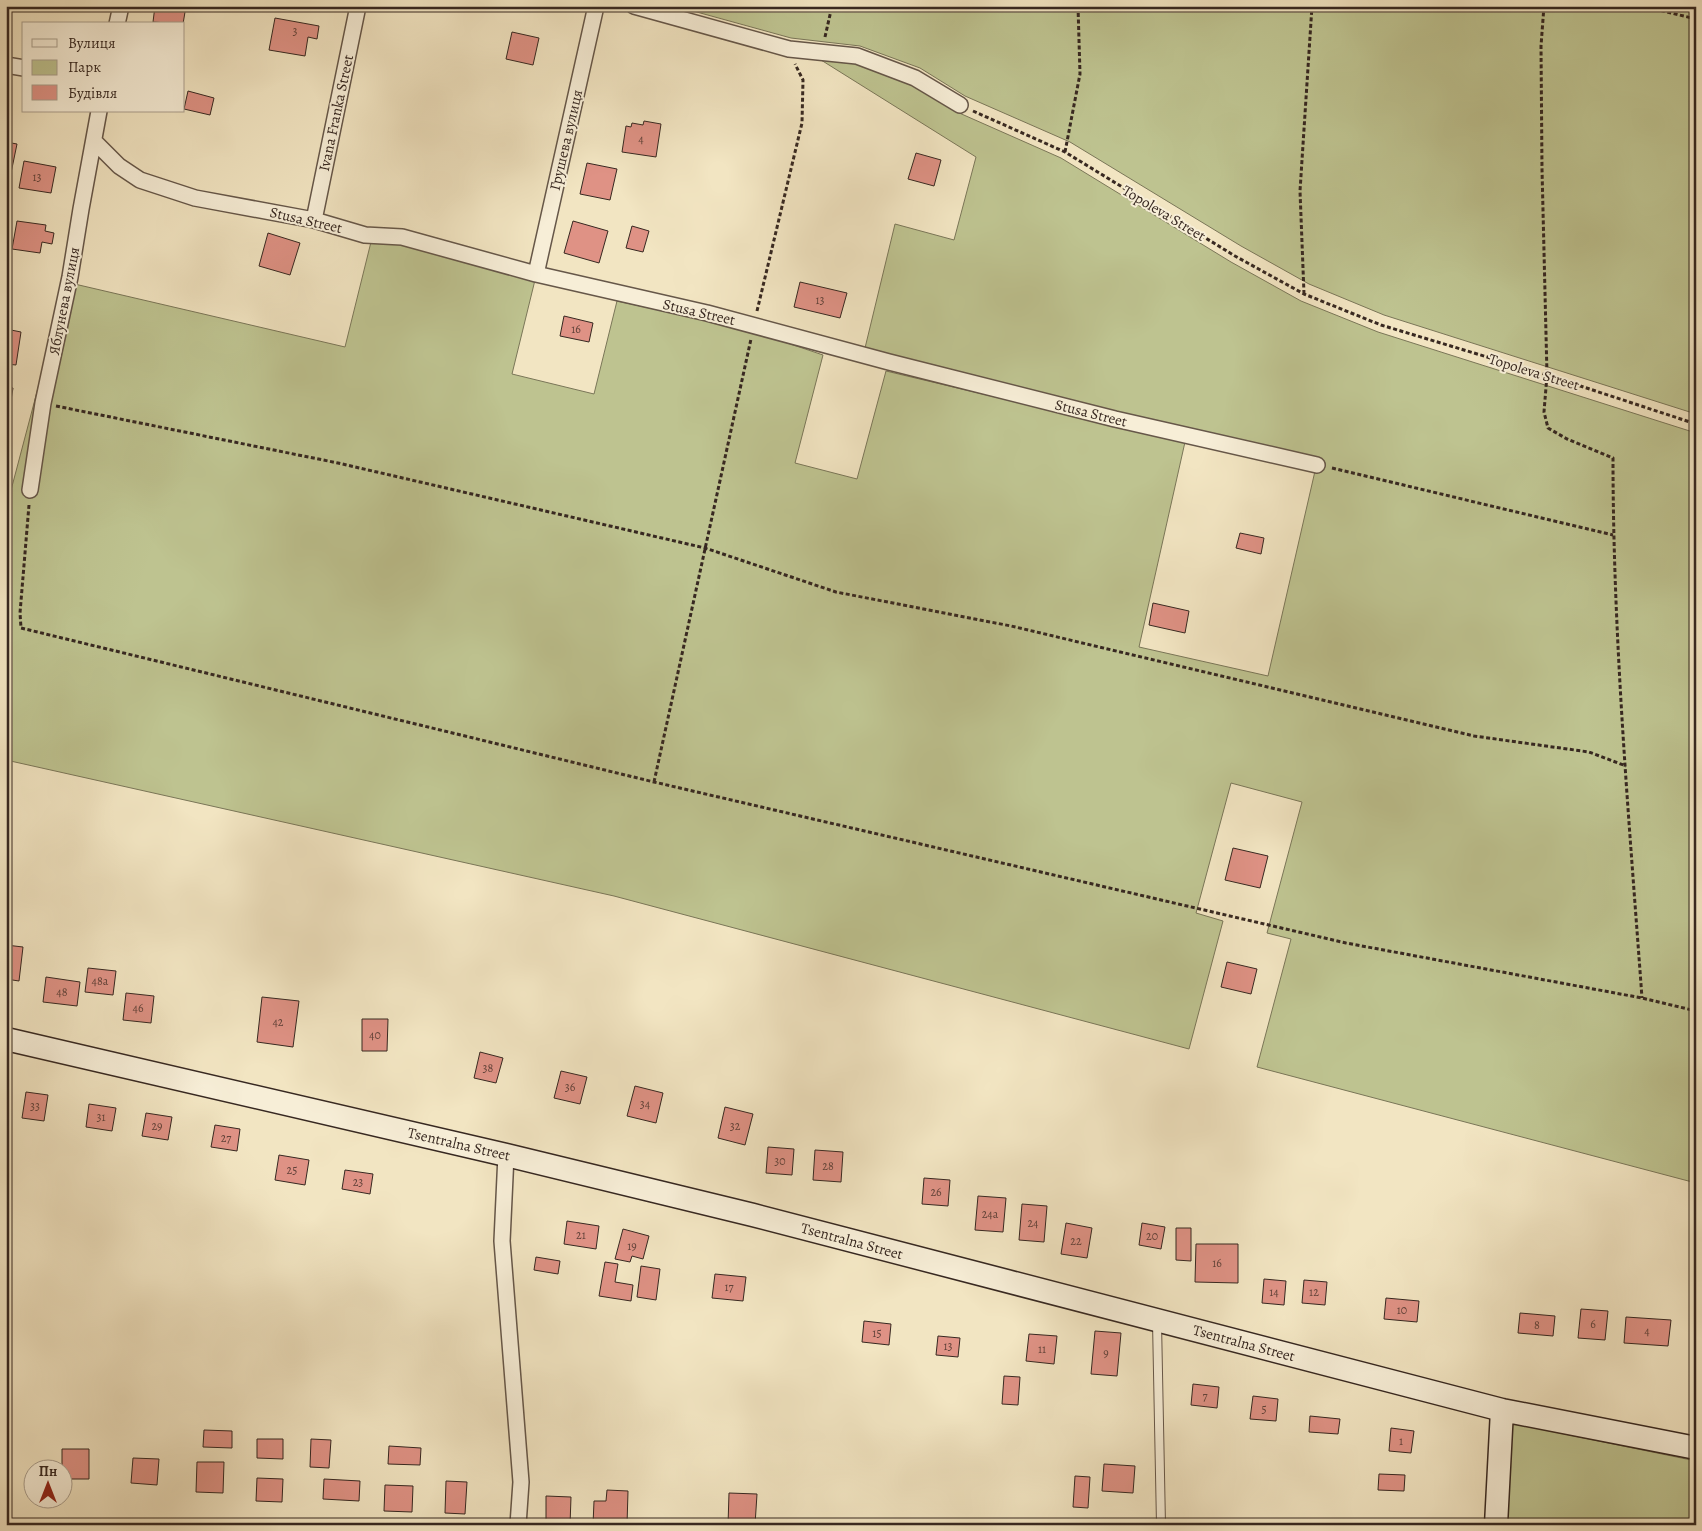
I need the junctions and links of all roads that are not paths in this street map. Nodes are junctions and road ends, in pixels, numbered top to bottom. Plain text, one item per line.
1 (121, 6) edge
2 (358, 6) edge
3 (596, 6) edge
4 (634, 6) edge
5 (117, 22) edge
6 (6, 65) edge
7 (22, 68) edge
8 (960, 105) road end
9 (99, 112) edge
10 (94, 141) junction
11 (314, 220) junction
12 (536, 274) junction
13 (1317, 465) road end
14 (30, 490) road end
15 (6, 1039) edge
16 (506, 1155) junction
17 (1157, 1320) junction
18 (1502, 1420) junction
19 (1696, 1448) edge
20 (518, 1525) edge
21 (1161, 1525) edge
22 (1496, 1525) edge

1 - 5 street
2 - 11 street, Ivana Franka Street
3 - 12 street, Грушева вулиця
4 - 8 street
6 - 7 street
9 - 10 street, Яблунева вулиця
10 - 11 street, Stusa Street
10 - 14 street, Яблунева вулиця
11 - 12 street, Stusa Street
12 - 13 street, Stusa Street
15 - 16 street, Tsentralna Street
16 - 17 street, Tsentralna Street
16 - 20 street
17 - 18 street, Tsentralna Street
17 - 21 lane
18 - 19 street, Tsentralna Street
18 - 22 street

